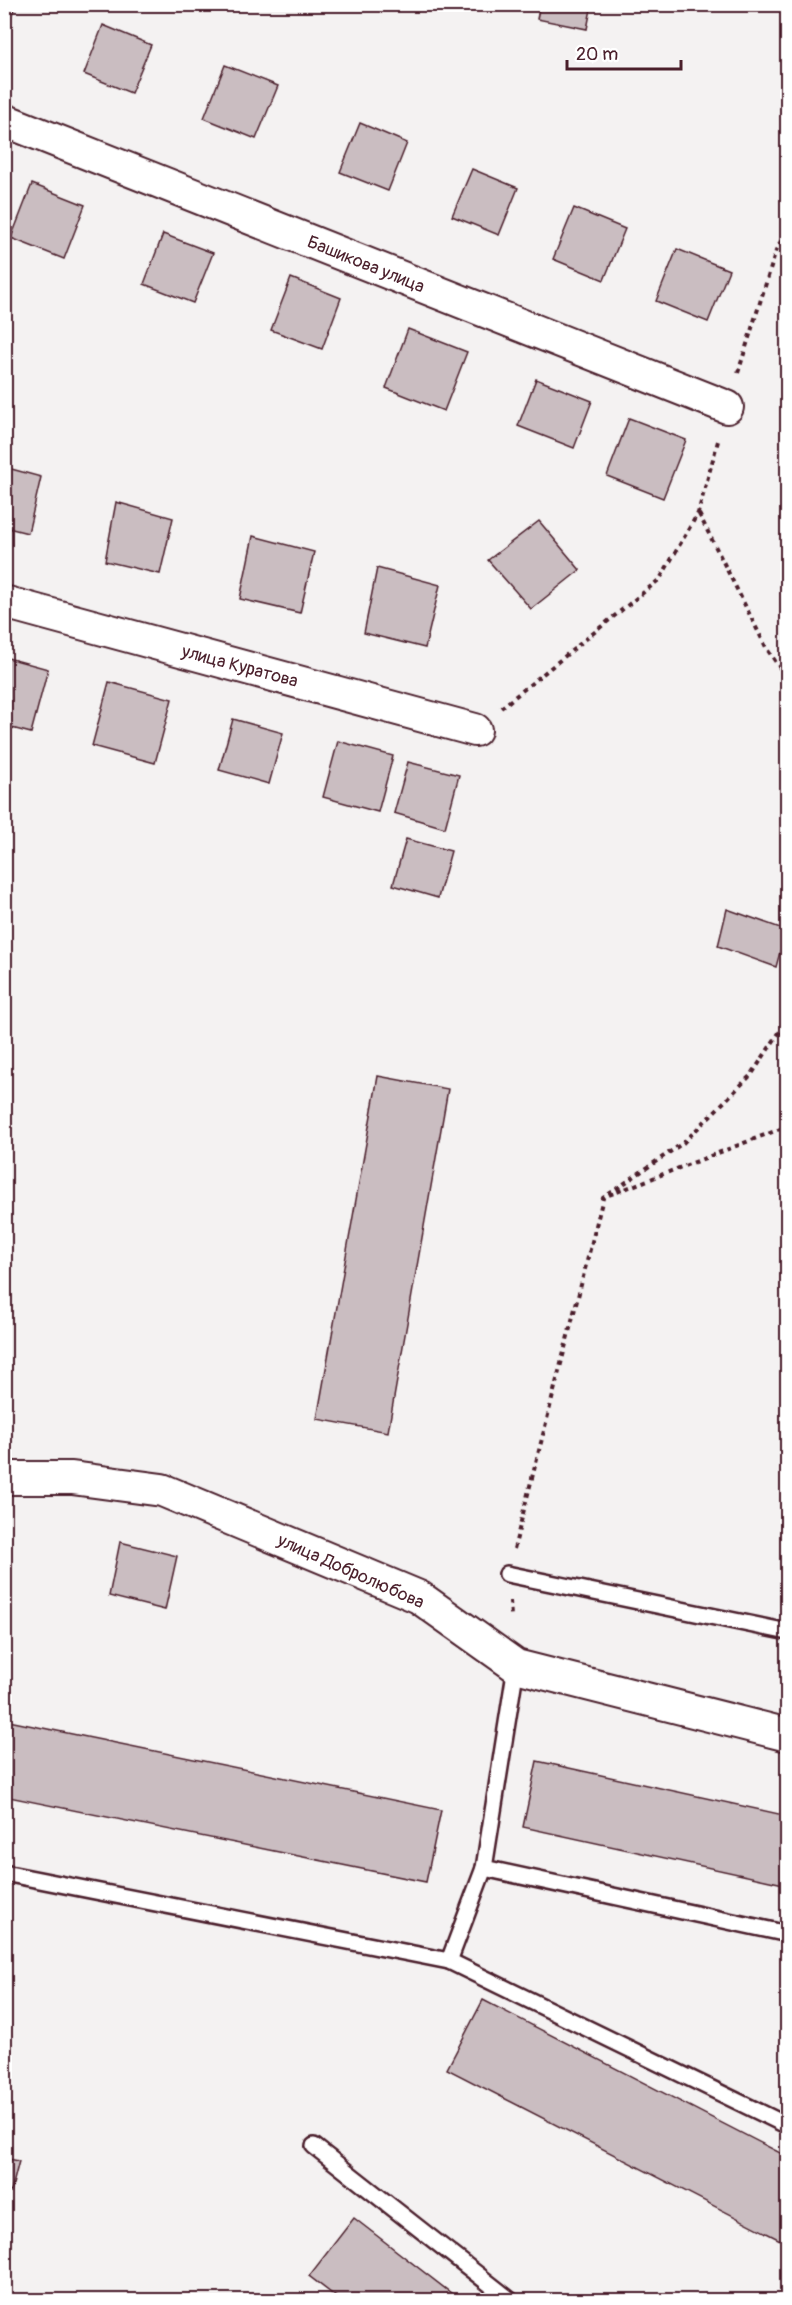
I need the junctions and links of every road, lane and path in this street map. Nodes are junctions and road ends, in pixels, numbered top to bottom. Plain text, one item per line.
1 (4, 120) edge
2 (788, 226) edge
3 (727, 407) junction
4 (698, 513) junction
5 (4, 602) edge
6 (788, 680) edge
7 (475, 730) joint
8 (788, 1019) edge
9 (788, 1126) edge
10 (603, 1198) junction
11 (4, 1478) edge
12 (507, 1574) junction
13 (788, 1632) edge
14 (516, 1666) junction
15 (788, 1735) edge
16 (484, 1868) junction
17 (4, 1873) edge
18 (788, 1934) edge
19 (449, 1961) junction
20 (788, 2126) edge
21 (314, 2146) dead end
22 (510, 2301) edge

1 - 3 street, Башикова улица
2 - 3 path
3 - 4 path
4 - 6 path
4 - 7 path
5 - 7 street, улица Куратова
8 - 10 path
9 - 10 path
10 - 12 path
11 - 14 street, улица Добролюбова
12 - 13 lane
12 - 14 path
14 - 15 street, улица Добролюбова
14 - 16 lane
16 - 18 lane
16 - 19 lane
17 - 19 lane
19 - 20 lane
21 - 22 lane

